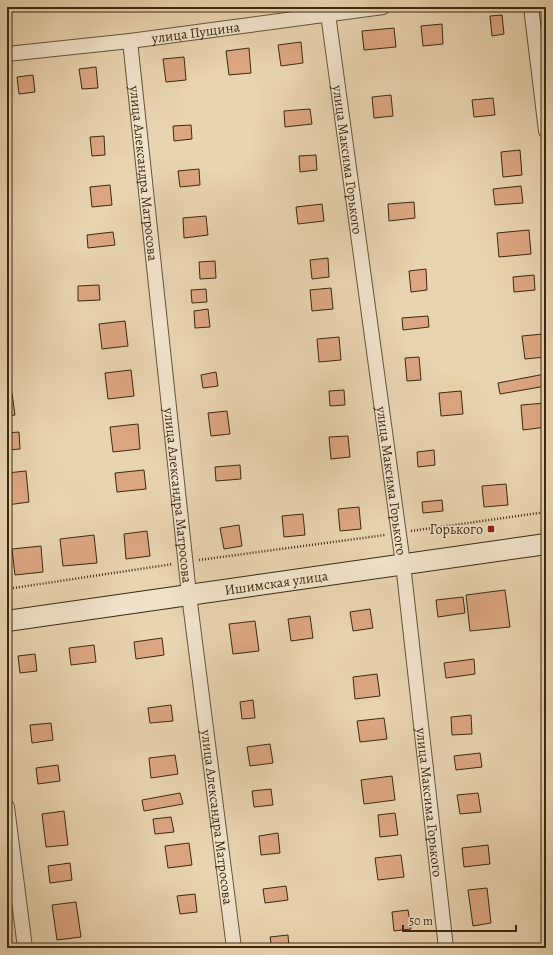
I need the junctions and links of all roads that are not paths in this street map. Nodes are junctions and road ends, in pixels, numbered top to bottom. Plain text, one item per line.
1 (383, 7) edge
2 (531, 7) edge
3 (328, 14) junction
4 (130, 41) junction
5 (7, 54) edge
6 (546, 131) edge
7 (546, 544) edge
8 (403, 564) junction
9 (189, 595) junction
10 (7, 621) edge
11 (7, 807) edge
12 (25, 948) edge
13 (234, 948) edge
14 (446, 948) edge

1 - 3 street, улица Пущина
2 - 6 street
3 - 4 street, улица Пущина
3 - 8 street, улица Максима Горького
4 - 5 street, улица Пущина
4 - 9 street, улица Александра Матросова
7 - 8 main road, Ишимская улица
8 - 9 main road, Ишимская улица
8 - 14 street, улица Максима Горького
9 - 10 main road, Ишимская улица
9 - 13 street, улица Александра Матросова
11 - 12 street

